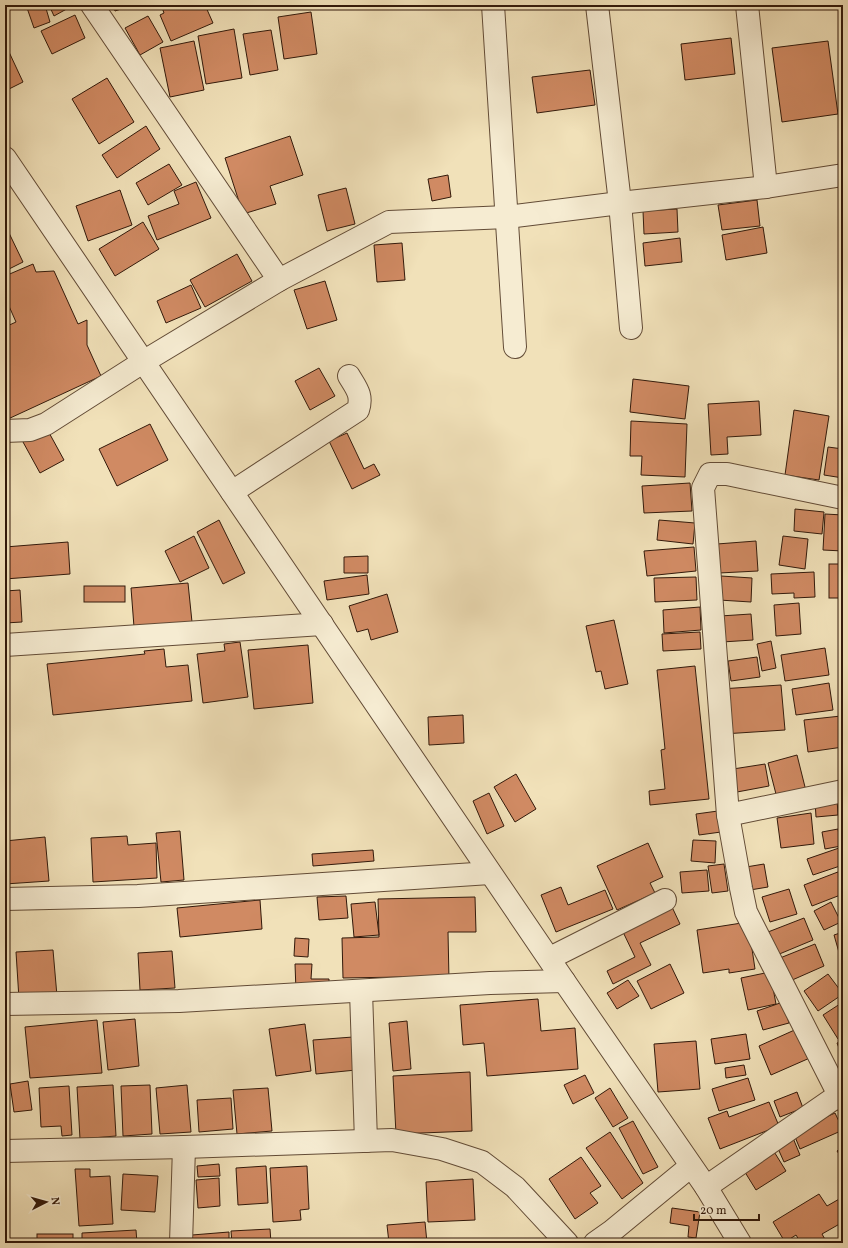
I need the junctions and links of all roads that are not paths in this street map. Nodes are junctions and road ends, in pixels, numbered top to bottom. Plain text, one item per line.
1 (92, 5) edge
2 (493, 5) edge
3 (597, 5) edge
4 (747, 5) edge
5 (5, 158) edge
6 (843, 176) edge
7 (766, 188) junction
8 (620, 203) junction
9 (507, 217) junction
10 (279, 280) junction
11 (631, 328) dead end
12 (515, 347) dead end
13 (143, 362) junction
14 (349, 376) dead end
15 (5, 431) edge
16 (232, 492) junction
17 (843, 498) edge
18 (322, 624) junction
19 (5, 645) edge
20 (843, 791) edge
21 (728, 815) junction
22 (490, 873) junction
23 (5, 900) edge
24 (665, 900) dead end
25 (550, 958) junction
26 (564, 981) junction
27 (361, 991) junction
28 (5, 1004) edge
29 (842, 1096) edge
30 (366, 1141) junction
31 (184, 1147) junction
32 (5, 1151) edge
33 (691, 1166) junction
34 (706, 1187) junction
35 (181, 1243) edge
36 (567, 1243) edge
37 (595, 1243) edge
38 (740, 1243) edge

1 - 10 street
2 - 9 street
3 - 8 street
4 - 7 street
5 - 13 street
6 - 7 street
7 - 8 street
8 - 9 street
8 - 11 street
9 - 10 street
9 - 12 street
10 - 13 street
13 - 15 street
13 - 16 street
14 - 16 street
16 - 18 street
17 - 21 street
18 - 19 street
18 - 22 street
20 - 21 street
21 - 29 street
22 - 23 street
22 - 25 street
24 - 25 street
25 - 26 street
26 - 27 street
26 - 33 street
27 - 28 street
27 - 30 street
29 - 34 street
30 - 31 street
30 - 36 street
31 - 32 street
31 - 35 street
33 - 34 street
33 - 37 street
34 - 38 street

